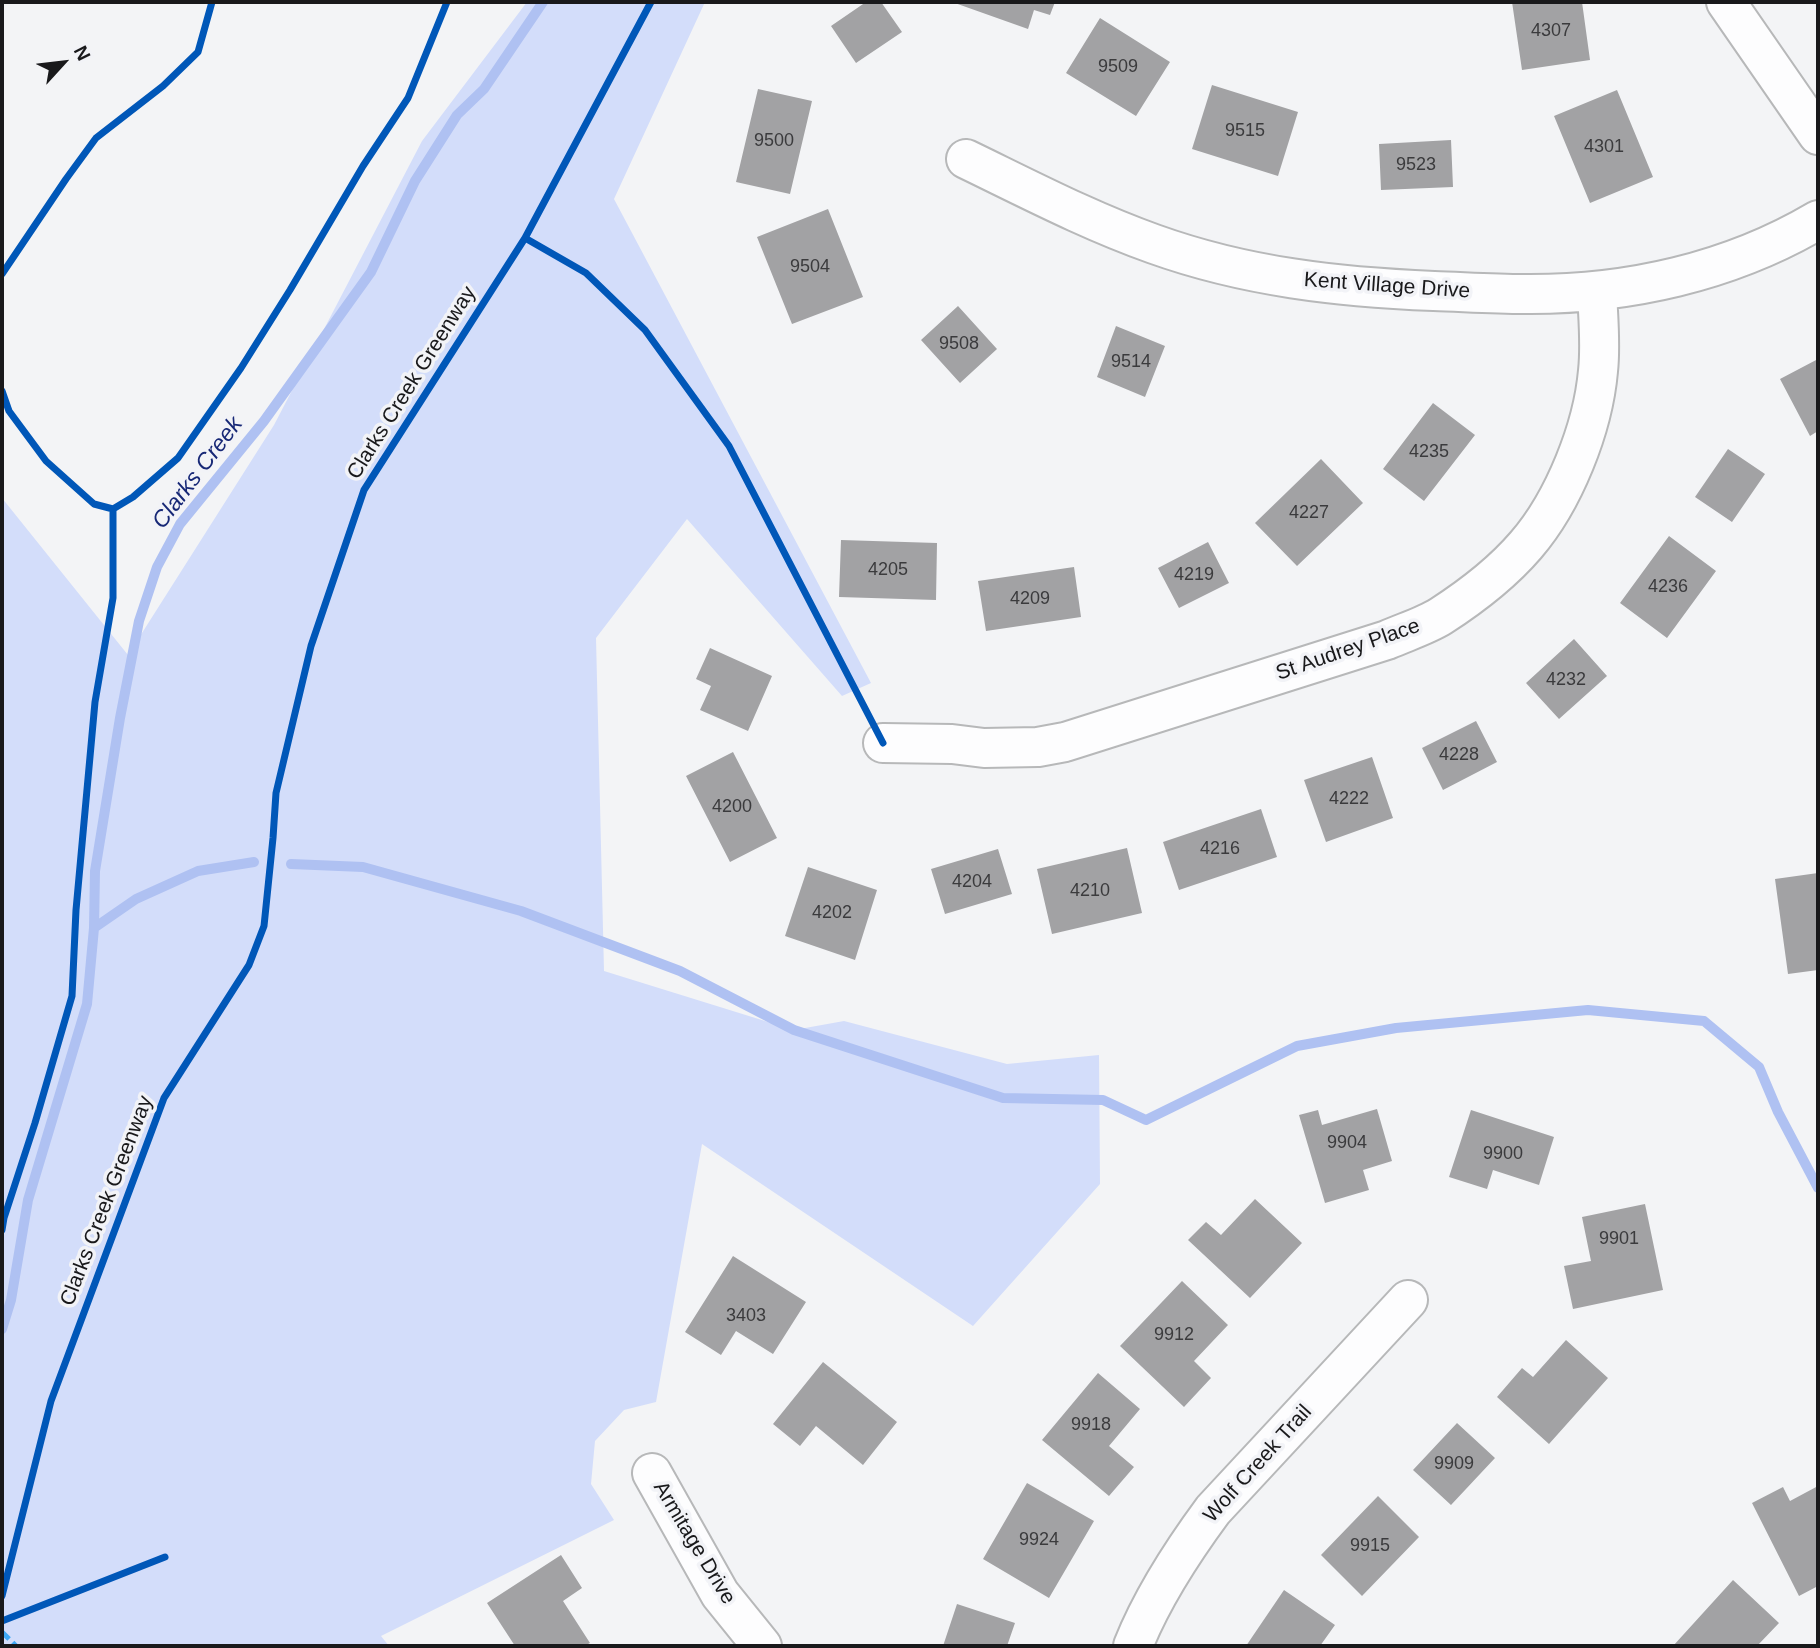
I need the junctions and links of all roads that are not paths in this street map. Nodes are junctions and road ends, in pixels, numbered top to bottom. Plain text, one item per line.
1 (1726, 2) edge
2 (1818, 135) edge
3 (966, 159) dead end
4 (1818, 220) edge
5 (1597, 291) junction
6 (883, 743) dead end
7 (1408, 1300) dead end
8 (652, 1473) dead end
9 (762, 1646) edge
10 (1133, 1646) edge

1 - 2 street
3 - 5 street, Kent Village Drive
4 - 5 street, Kent Village Drive
5 - 6 street, St Audrey Place
7 - 10 street, Wolf Creek Trail
8 - 9 street, Armitage Drive

